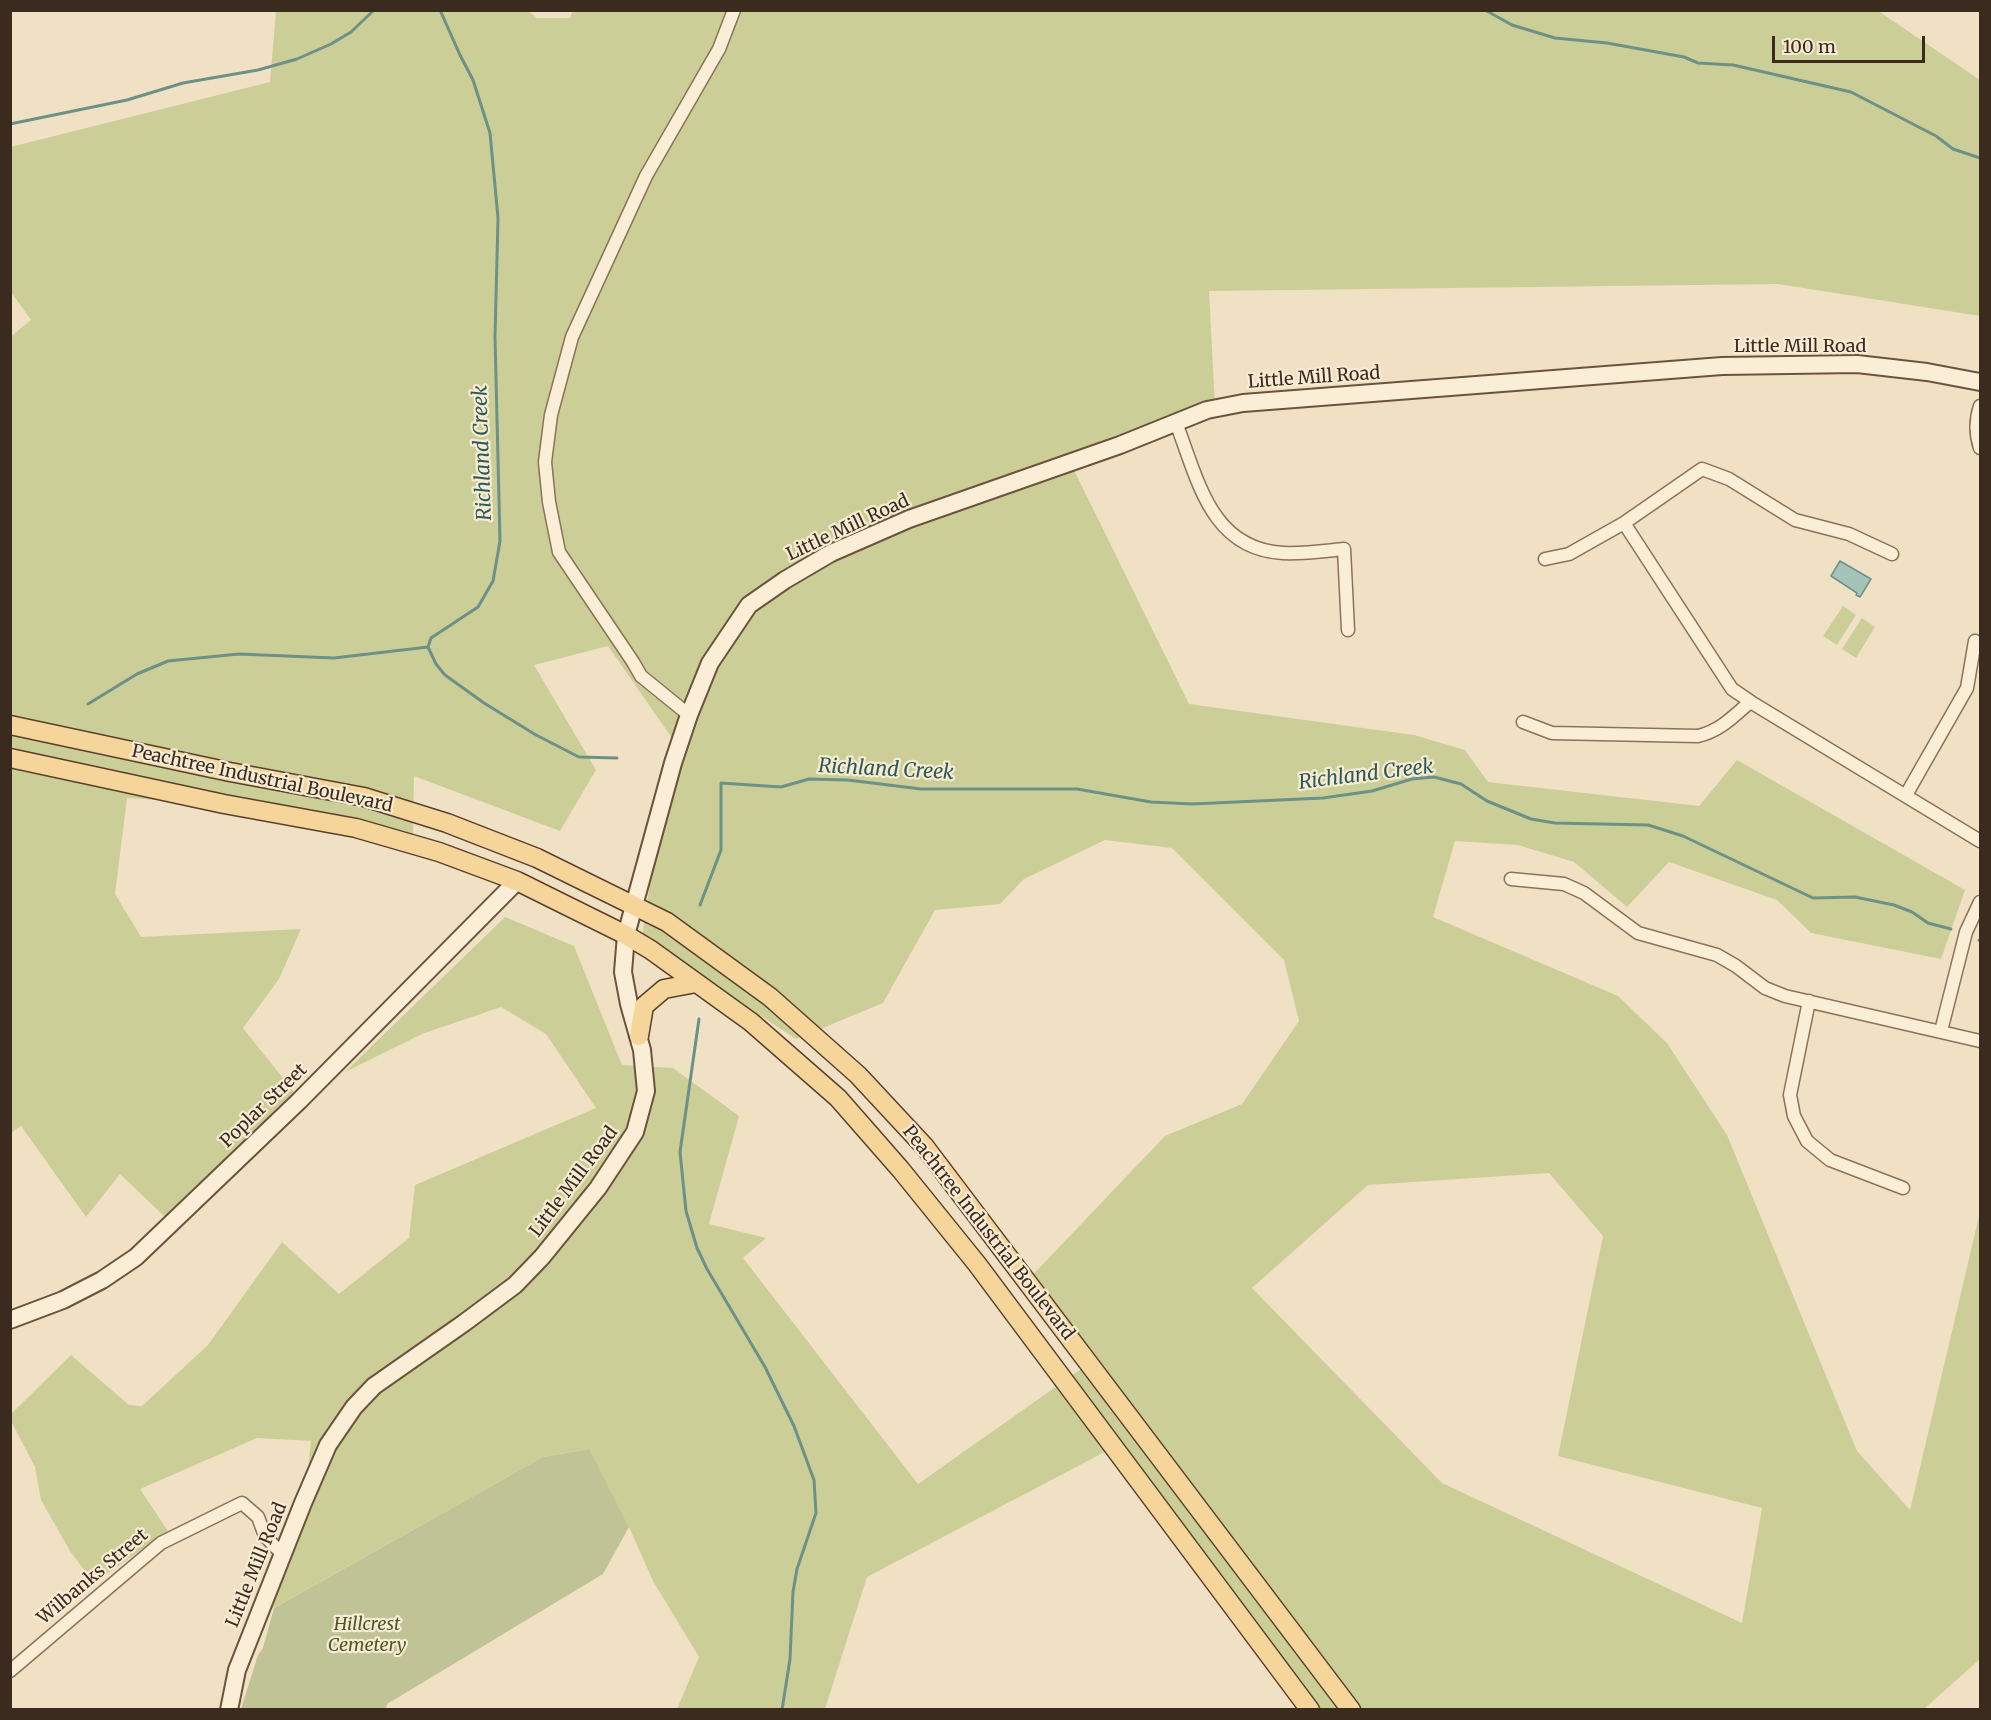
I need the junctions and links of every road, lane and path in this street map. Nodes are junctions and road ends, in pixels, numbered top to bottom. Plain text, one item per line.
1 (734, 10) edge
2 (1980, 382) edge
3 (1980, 406) edge
4 (1176, 423) junction
5 (1980, 448) edge
6 (1624, 523) junction
7 (1892, 554) dead end
8 (1545, 559) dead end
9 (1348, 630) dead end
10 (1975, 640) dead end
11 (1750, 702) junction
12 (689, 715) junction
13 (1523, 722) dead end
14 (15, 727) edge
15 (11, 758) edge
16 (1906, 795) junction
17 (1980, 841) edge
18 (1511, 879) dead end
19 (517, 881) junction
20 (1980, 902) edge
21 (635, 906) junction
22 (626, 935) junction
23 (696, 983) junction
24 (1809, 1001) junction
25 (1941, 1031) junction
26 (639, 1036) junction
27 (1980, 1041) edge
28 (1903, 1188) dead end
29 (10, 1320) edge
30 (1091, 1367) junction
31 (1066, 1384) junction
32 (282, 1554) junction
33 (10, 1671) edge
34 (229, 1710) edge
35 (1310, 1710) edge
36 (1351, 1710) edge

1 - 12 street
2 - 4 street, Little Mill Road
3 - 5 street
4 - 9 street
4 - 12 street, Little Mill Road
6 - 7 street
6 - 8 street
6 - 11 street
10 - 16 street
11 - 13 street
11 - 16 street
12 - 21 street, Little Mill Road
14 - 15 main road
14 - 21 main road, Peachtree Industrial Boulevard
15 - 19 main road, Peachtree Industrial Boulevard
16 - 17 street
18 - 24 street
19 - 22 main road, Peachtree Industrial Boulevard
19 - 29 street, Poplar Street
20 - 25 street
21 - 22 street, Little Mill Road
21 - 30 main road, Peachtree Industrial Boulevard
22 - 23 main road, Peachtree Industrial Boulevard
22 - 26 street, Little Mill Road
23 - 26 main road
23 - 31 main road, Peachtree Industrial Boulevard
24 - 25 street
24 - 28 street
25 - 27 street
26 - 32 street, Little Mill Road
30 - 31 main road
30 - 36 main road, Peachtree Industrial Boulevard
31 - 35 main road, Peachtree Industrial Boulevard
32 - 33 street, Wilbanks Street
32 - 34 street, Little Mill Road

